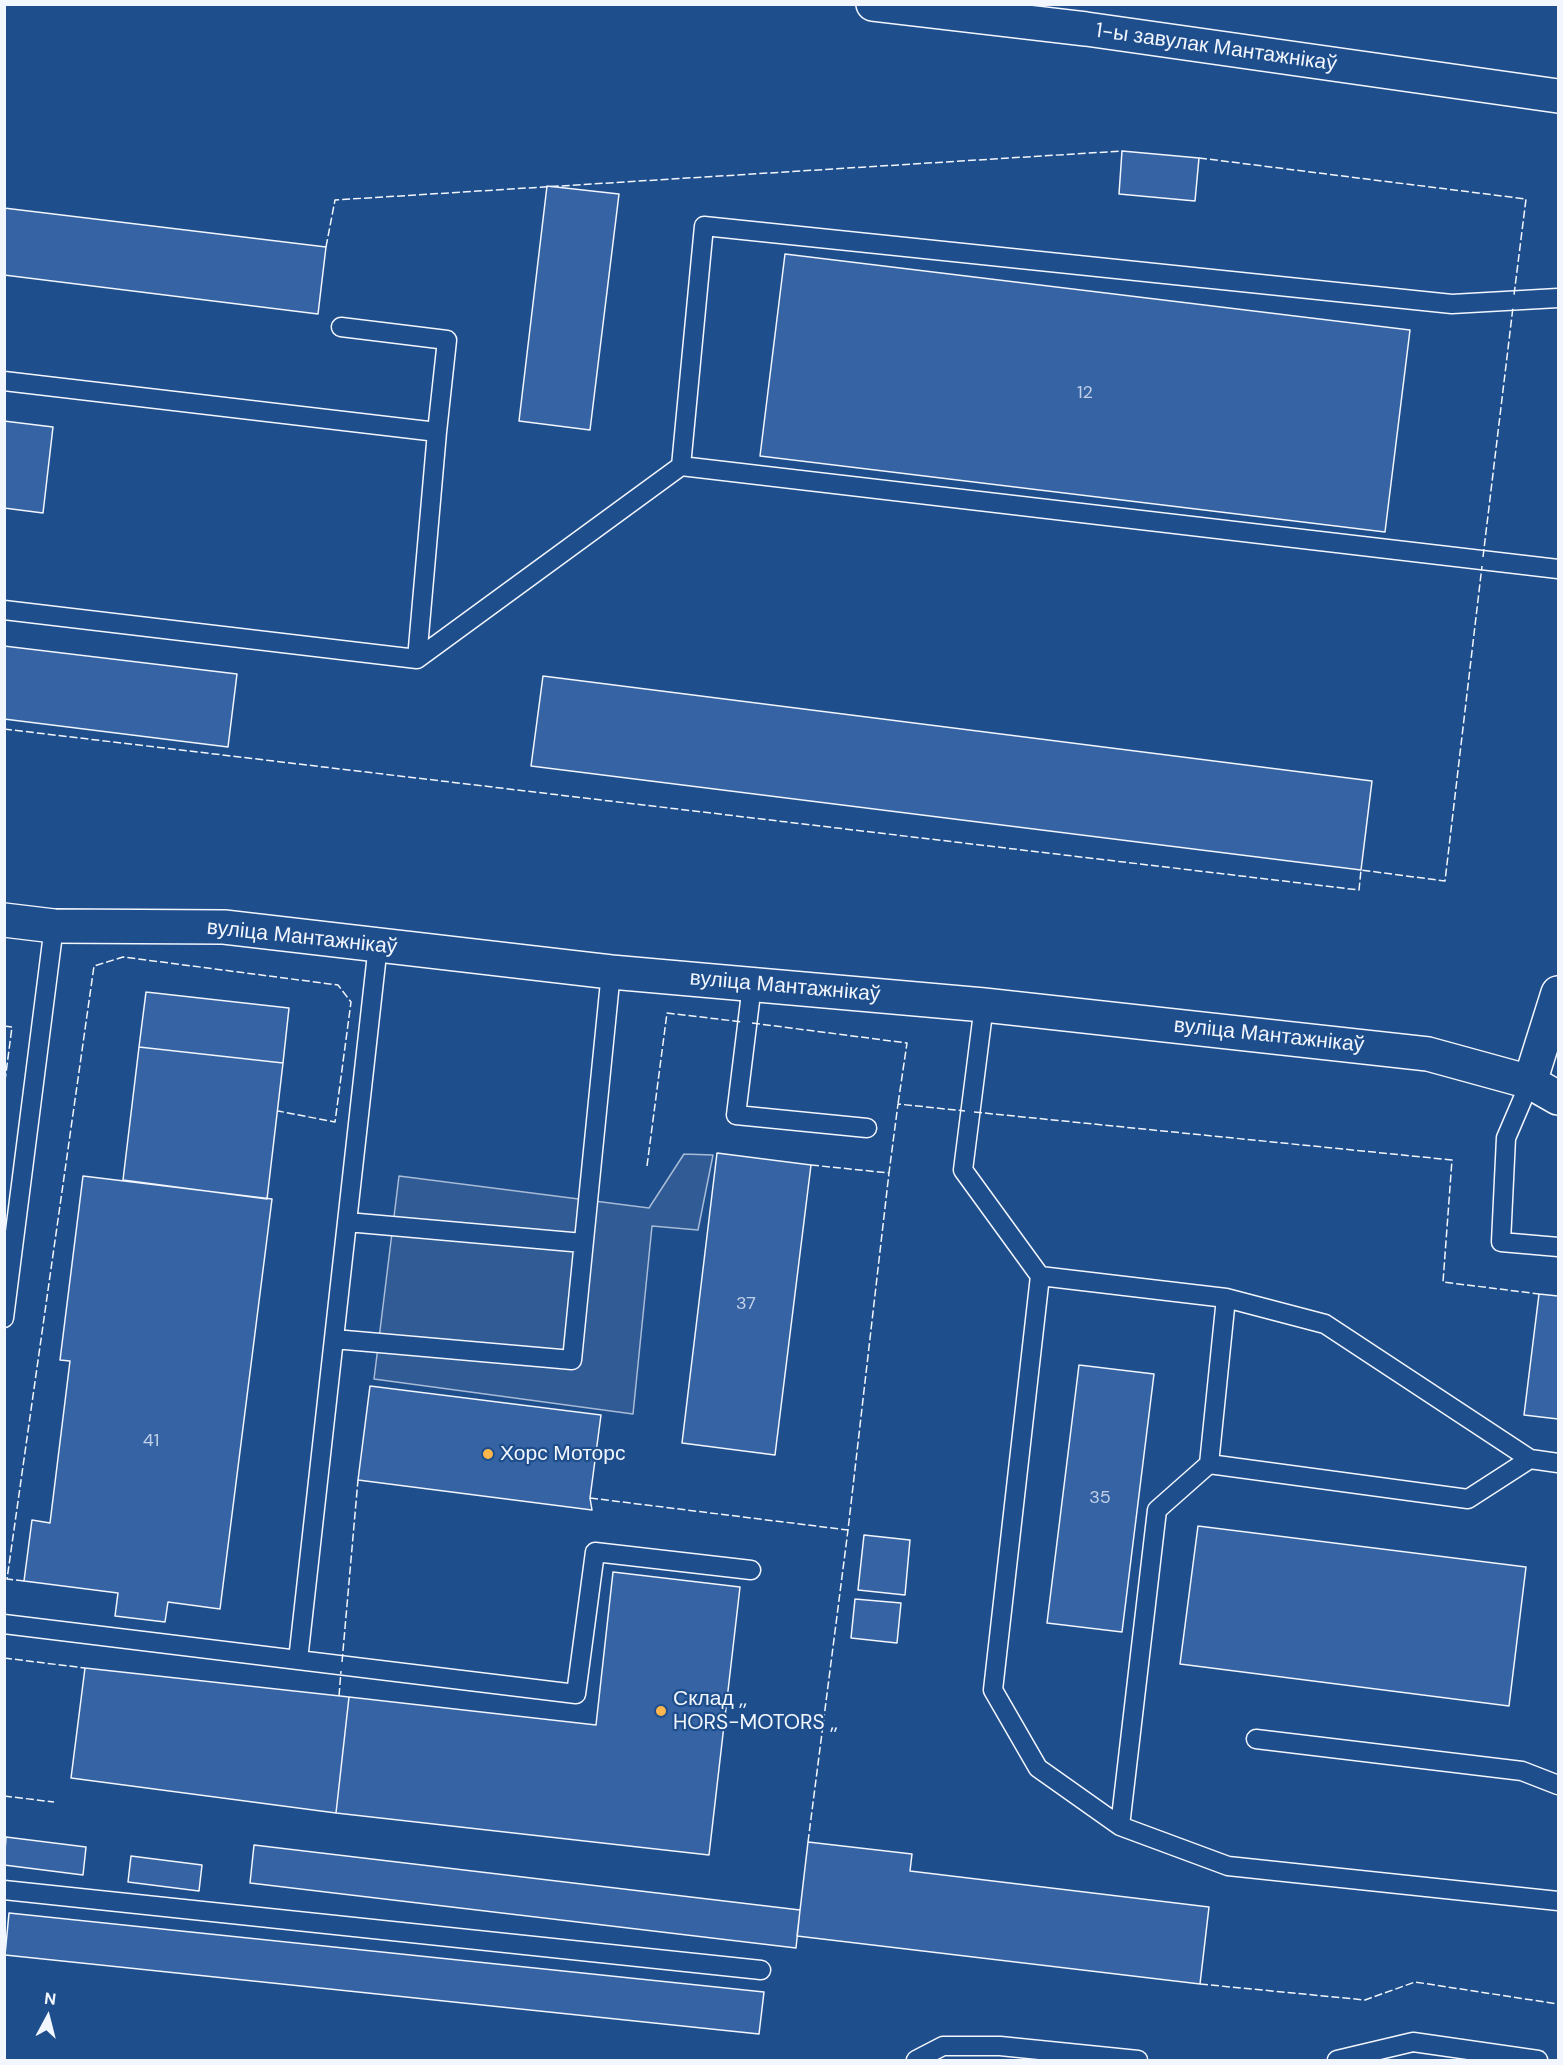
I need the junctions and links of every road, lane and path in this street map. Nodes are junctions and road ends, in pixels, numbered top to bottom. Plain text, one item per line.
1 (873, 4) edge
2 (1558, 96) edge
3 (1558, 298) edge
4 (341, 327) dead end
5 (4, 381) edge
6 (437, 432) junction
7 (681, 466) junction
8 (1558, 569) edge
9 (4, 609) edge
10 (417, 659) junction
11 (4, 921) edge
12 (54, 927) junction
13 (378, 945) junction
14 (611, 972) junction
15 (752, 985) junction
16 (1558, 993) edge
17 (984, 1005) junction
18 (1530, 1082) junction
19 (1558, 1098) edge
20 (867, 1128) dead end
21 (347, 1222) junction
22 (583, 1243) junction
23 (1558, 1247) edge
24 (1040, 1276) junction
25 (1226, 1298) junction
26 (4, 1318) edge
27 (334, 1339) junction
28 (1530, 1459) junction
29 (1558, 1463) edge
30 (1209, 1464) junction
31 (751, 1570) dead end
32 (4, 1624) edge
33 (298, 1660) junction
34 (1256, 1739) dead end
35 (1558, 1785) edge
36 (1120, 1826) junction
37 (4, 1890) edge
38 (1558, 1901) edge
39 (761, 1970) dead end
40 (916, 2061) edge
41 (1138, 2061) edge
42 (1337, 2061) edge
43 (1538, 2061) edge

1 - 2 street, 1-ы завулак Мантажнікаў
3 - 7 lane
4 - 6 lane
5 - 6 lane
6 - 10 lane
7 - 8 lane
7 - 10 lane
9 - 10 lane
11 - 12 street, вуліца Мантажнікаў
12 - 13 street, вуліца Мантажнікаў
12 - 26 lane
13 - 14 street, вуліца Мантажнікаў
13 - 21 lane
14 - 15 street, вуліца Мантажнікаў
14 - 22 lane
15 - 17 street, вуліца Мантажнікаў
15 - 20 lane
16 - 18 street
17 - 18 street, вуліца Мантажнікаў
17 - 24 lane
18 - 19 street, вуліца Мантажнікаў
18 - 23 lane
21 - 22 lane
21 - 27 lane
22 - 27 lane
24 - 25 lane
24 - 36 lane
25 - 28 lane
25 - 30 lane
27 - 33 lane
28 - 29 lane
28 - 30 lane
30 - 36 lane
31 - 33 lane
32 - 33 lane
34 - 35 lane
36 - 38 lane
37 - 39 lane
40 - 41 lane
42 - 43 lane

